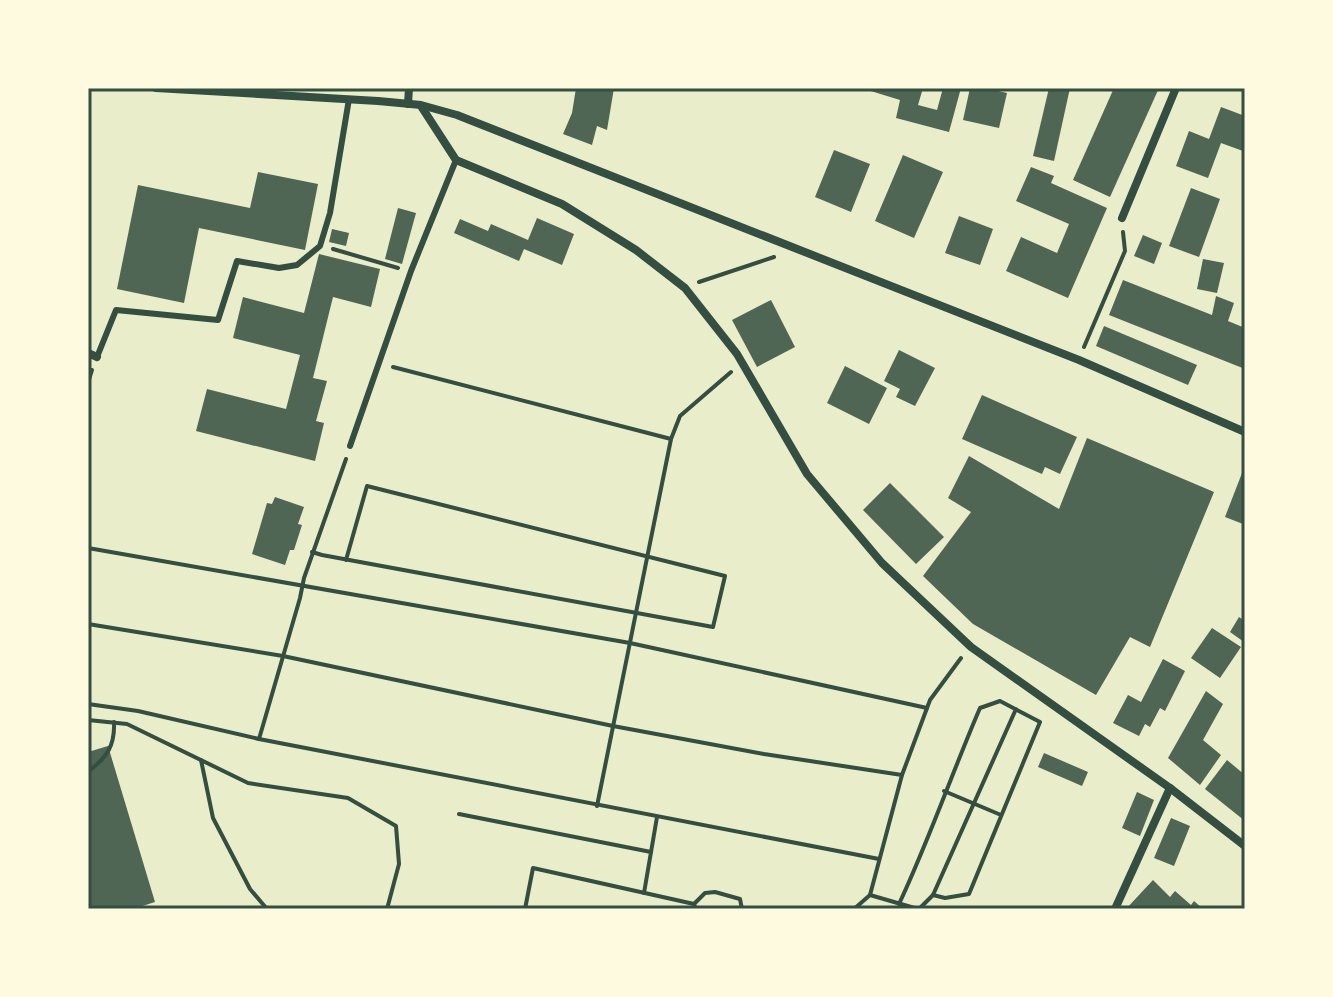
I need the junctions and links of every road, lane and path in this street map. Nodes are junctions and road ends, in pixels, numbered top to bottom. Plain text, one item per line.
1 (156, 88) edge
2 (409, 88) edge
3 (1176, 88) edge
4 (349, 99) junction
5 (408, 104) junction
6 (421, 105) junction
7 (456, 160) junction
8 (1122, 218) joint
9 (320, 246) junction
10 (766, 260) dead end
11 (411, 271) junction
12 (717, 275) dead end
13 (1086, 343) dead end
14 (93, 355) edge
15 (742, 363) junction
16 (379, 365) junction
17 (1245, 432) edge
18 (671, 439) junction
19 (350, 446) joint
20 (88, 548) edge
21 (312, 552) junction
22 (647, 557) junction
23 (346, 560) junction
24 (302, 586) junction
25 (636, 615) junction
26 (88, 624) edge
27 (630, 643) junction
28 (971, 647) junction
29 (283, 656) junction
30 (88, 704) edge
31 (927, 708) junction
32 (1016, 709) junction
33 (88, 720) edge
34 (114, 722) junction
35 (613, 726) junction
36 (259, 739) junction
37 (201, 760) junction
38 (89, 771) edge
39 (902, 775) junction
40 (1170, 788) junction
41 (944, 791) junction
42 (974, 804) junction
43 (597, 806) junction
44 (459, 814) dead end
45 (1001, 816) junction
46 (657, 817) junction
47 (1245, 846) edge
48 (651, 852) junction
49 (879, 859) junction
50 (644, 893) junction
51 (870, 895) junction
52 (933, 895) junction
53 (899, 904) junction
54 (695, 906) edge
55 (267, 909) edge
56 (387, 909) edge
57 (525, 909) edge
58 (742, 909) edge
59 (854, 909) edge
60 (918, 909) edge
61 (1115, 909) edge

1 - 4 street
2 - 5 street
3 - 8 street
4 - 5 street
4 - 9 lane
5 - 6 street
6 - 7 street
6 - 17 street
7 - 11 lane
7 - 15 street
8 - 13 path
9 - 11 path
9 - 14 lane
10 - 12 path
11 - 16 lane
15 - 18 path
15 - 28 street
16 - 18 path
16 - 19 lane
18 - 22 path
19 - 21 path
20 - 24 path
21 - 23 path
21 - 24 path
22 - 23 path
22 - 25 path
22 - 25 path
23 - 25 path
24 - 27 path
24 - 29 path
25 - 27 path
26 - 29 path
27 - 31 path
27 - 35 path
28 - 31 path
28 - 40 street
29 - 35 path
29 - 36 path
30 - 36 path
31 - 39 path
32 - 41 path
32 - 42 path
32 - 45 path
33 - 34 path
34 - 37 path
34 - 38 path
35 - 39 path
35 - 43 path
36 - 43 path
37 - 55 path
37 - 56 path
39 - 49 path
40 - 47 street
40 - 61 street
41 - 42 path
41 - 53 path
42 - 45 path
42 - 52 path
43 - 46 path
44 - 48 path
45 - 52 path
46 - 48 path
46 - 49 path
48 - 50 path
49 - 51 path
50 - 54 path
50 - 57 path
51 - 53 path
51 - 59 path
52 - 60 path
53 - 60 path
54 - 58 path

